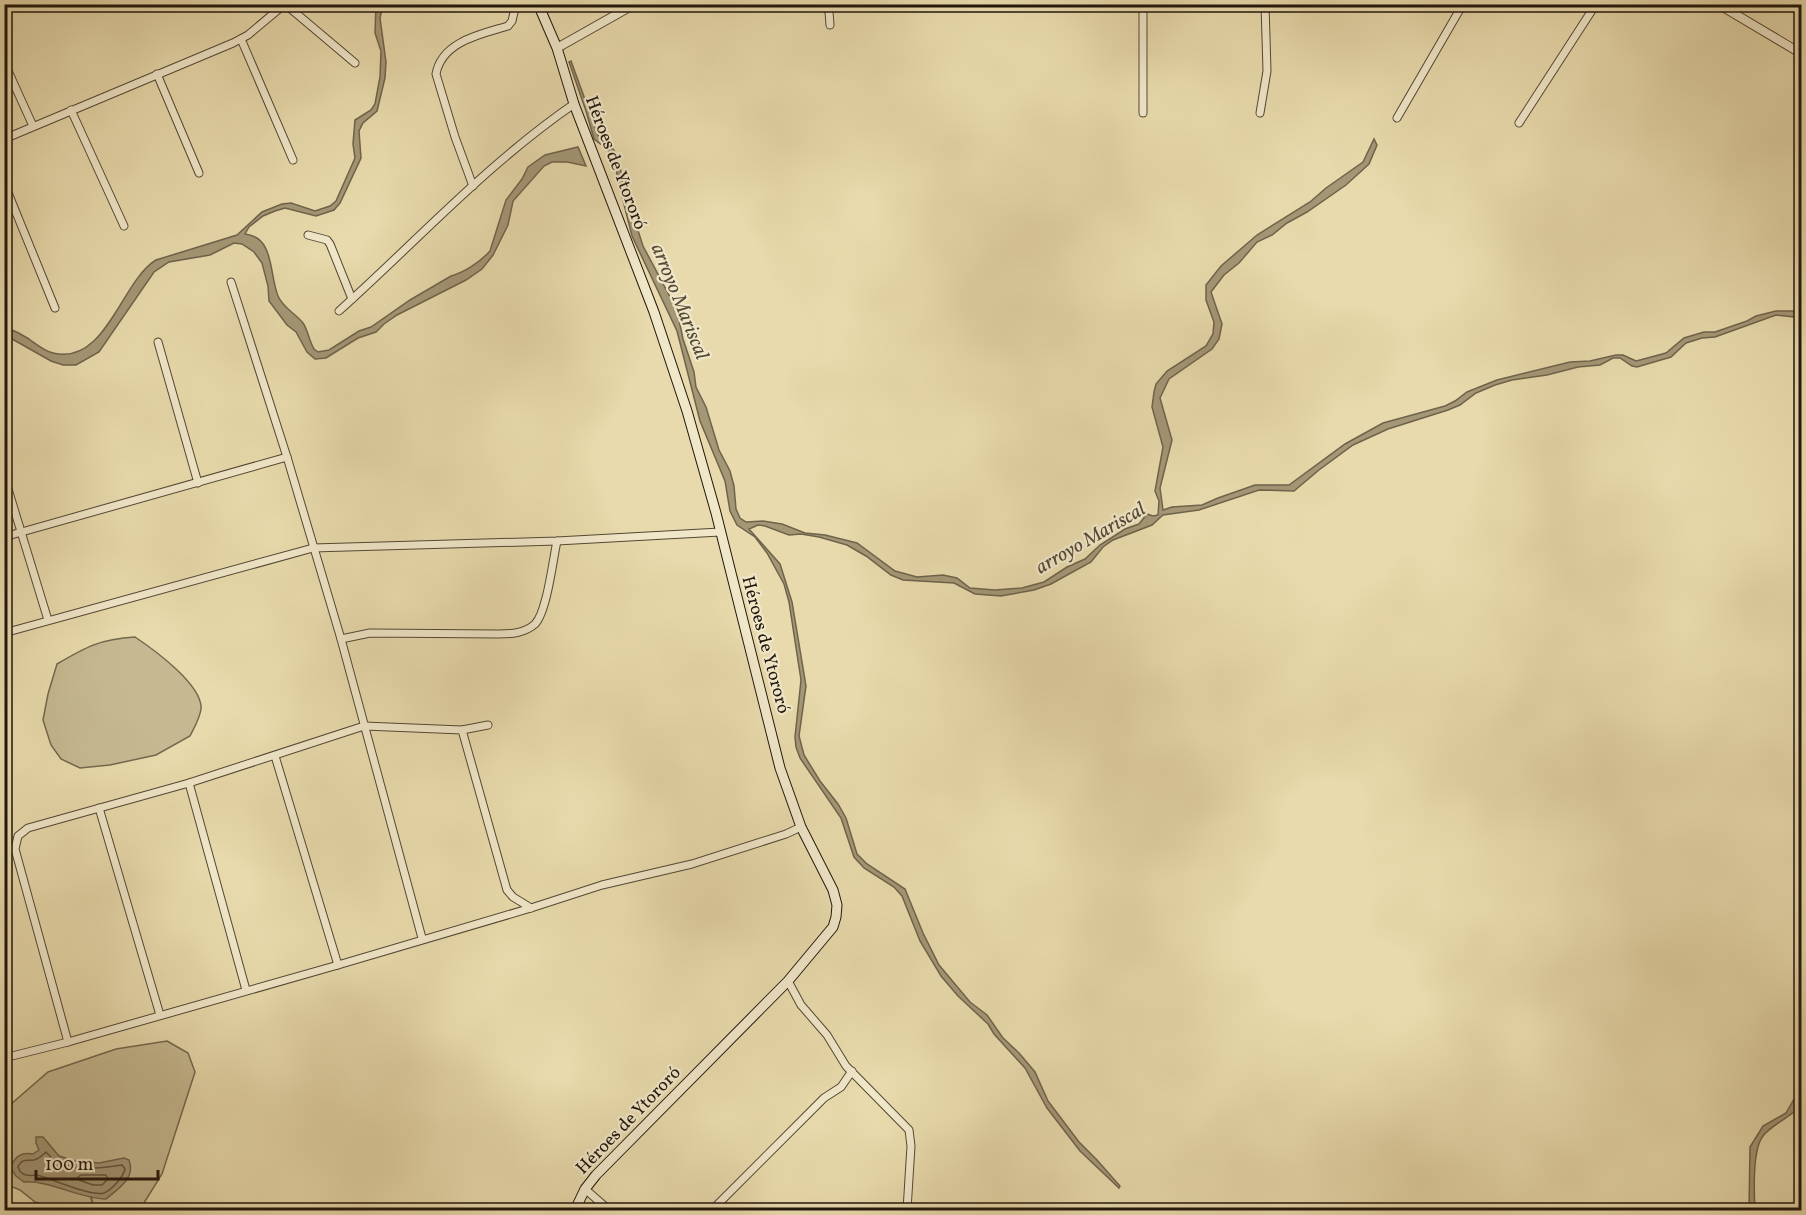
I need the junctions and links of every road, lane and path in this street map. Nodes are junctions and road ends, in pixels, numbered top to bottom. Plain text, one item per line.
1 (516, 4) edge
2 (538, 4) edge
3 (635, 4) edge
4 (824, 4) edge
5 (1143, 4) edge
6 (1265, 4) edge
7 (1463, 4) edge
8 (1596, 4) edge
9 (1718, 4) edge
10 (285, 5) edge
11 (1730, 7) edge
12 (830, 25) dead end
13 (241, 39) junction
14 (557, 48) junction
15 (1802, 54) edge
16 (4, 62) edge
17 (355, 63) dead end
18 (157, 74) junction
19 (574, 104) junction
20 (71, 110) junction
21 (1143, 113) dead end
22 (1260, 113) dead end
23 (1396, 118) dead end
24 (1519, 123) dead end
25 (33, 126) junction
26 (4, 139) edge
27 (293, 160) dead end
28 (199, 173) dead end
29 (4, 183) edge
30 (473, 186) junction
31 (124, 226) dead end
32 (308, 235) dead end
33 (231, 282) dead end
34 (352, 299) junction
35 (55, 308) dead end
36 (339, 311) dead end
37 (158, 342) dead end
38 (287, 457) junction
39 (4, 476) edge
40 (198, 483) junction
41 (21, 532) junction
42 (720, 532) junction
43 (4, 537) edge
44 (556, 541) junction
45 (314, 548) junction
46 (48, 620) junction
47 (4, 633) edge
48 (341, 639) junction
49 (488, 725) dead end
50 (364, 726) junction
51 (462, 730) junction
52 (275, 756) junction
53 (189, 783) junction
54 (99, 808) junction
55 (801, 827) junction
56 (531, 908) junction
57 (423, 938) junction
58 (338, 965) junction
59 (788, 981) junction
60 (246, 990) junction
61 (160, 1015) junction
62 (68, 1042) junction
63 (4, 1058) edge
64 (852, 1071) junction
65 (585, 1190) junction
66 (575, 1210) edge
67 (609, 1210) edge
68 (712, 1210) edge
69 (907, 1210) edge

1 - 30 street
2 - 14 main road, Héroes de Ytororó
3 - 14 street
4 - 12 street
5 - 21 street
6 - 22 street
7 - 23 street
8 - 24 street
9 - 11 street
10 - 13 street
10 - 17 street
11 - 15 street
13 - 18 street
13 - 27 street
14 - 19 main road, Héroes de Ytororó
16 - 25 street
18 - 20 street
18 - 28 street
19 - 30 street
19 - 42 main road, Héroes de Ytororó
20 - 25 street
20 - 31 street
25 - 26 street
29 - 35 street
30 - 34 street
32 - 34 street
33 - 38 street
34 - 36 street
37 - 40 street
38 - 40 street
38 - 45 street
39 - 41 street
40 - 41 street
41 - 43 street
41 - 46 street
42 - 44 street
42 - 55 main road, Héroes de Ytororó
44 - 45 street
44 - 48 street
45 - 46 street
45 - 48 street
46 - 47 street
48 - 50 street
49 - 51 street
50 - 51 street
50 - 52 street
50 - 57 street
51 - 56 street
52 - 53 street
52 - 58 street
53 - 54 street
53 - 60 street
54 - 61 street
54 - 62 street
55 - 56 street
55 - 59 main road, Héroes de Ytororó
56 - 57 street
57 - 58 street
58 - 60 street
59 - 64 street
59 - 65 main road, Héroes de Ytororó
60 - 61 street
61 - 62 street
62 - 63 street
64 - 68 street
64 - 69 street
65 - 66 main road, Héroes de Ytororó
65 - 67 street

